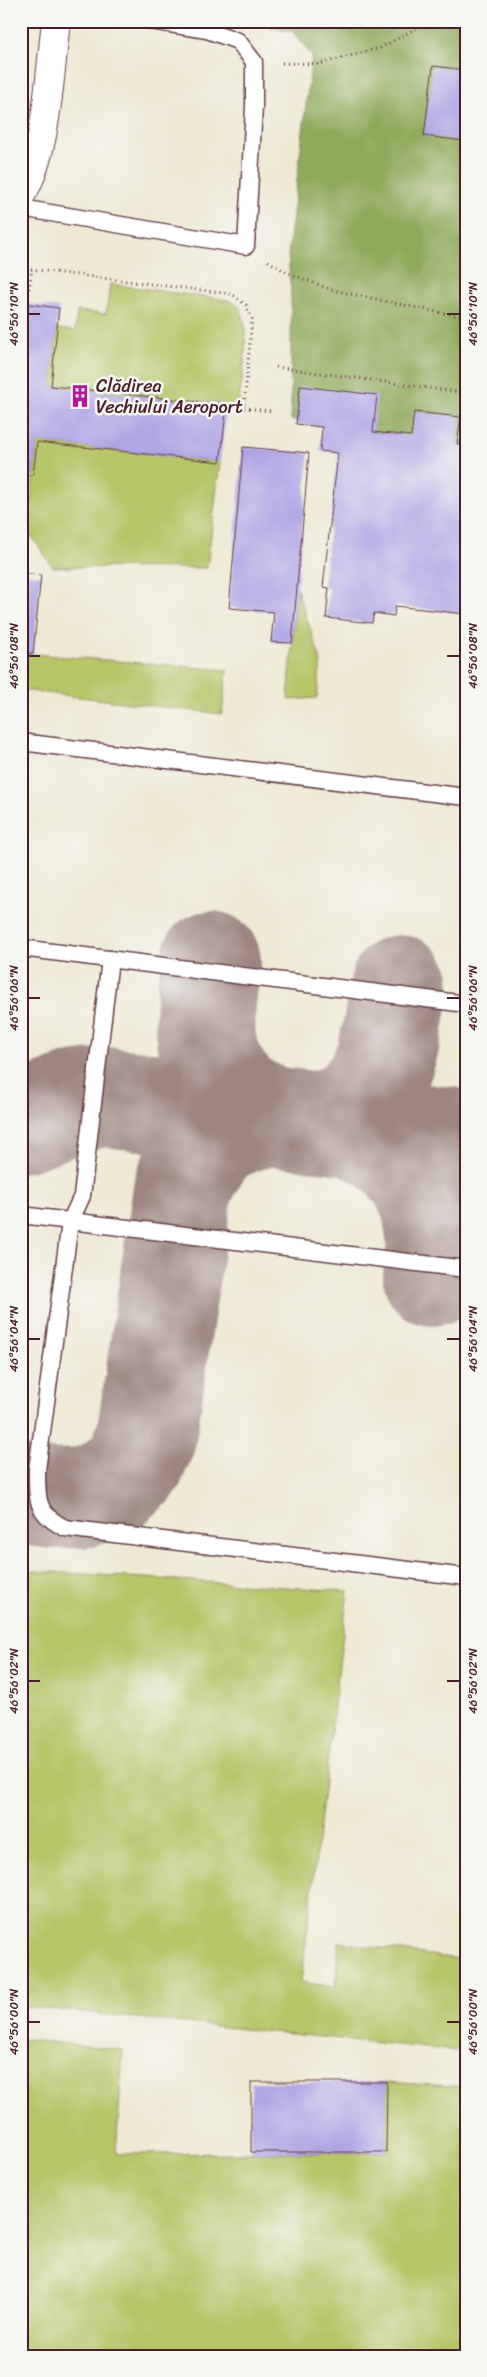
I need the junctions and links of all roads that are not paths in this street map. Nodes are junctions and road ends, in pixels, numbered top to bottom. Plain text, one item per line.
1 (56, 21) edge
2 (151, 21) edge
3 (21, 195) edge
4 (21, 208) edge
5 (21, 742) edge
6 (466, 797) edge
7 (21, 948) edge
8 (110, 959) junction
9 (466, 1004) edge
10 (21, 1215) edge
11 (70, 1222) junction
12 (466, 1269) edge
13 (466, 1577) edge

1 - 3 street
2 - 4 lane
5 - 6 lane
7 - 8 lane
8 - 9 lane
8 - 11 lane
10 - 11 lane
11 - 12 lane
11 - 13 lane

